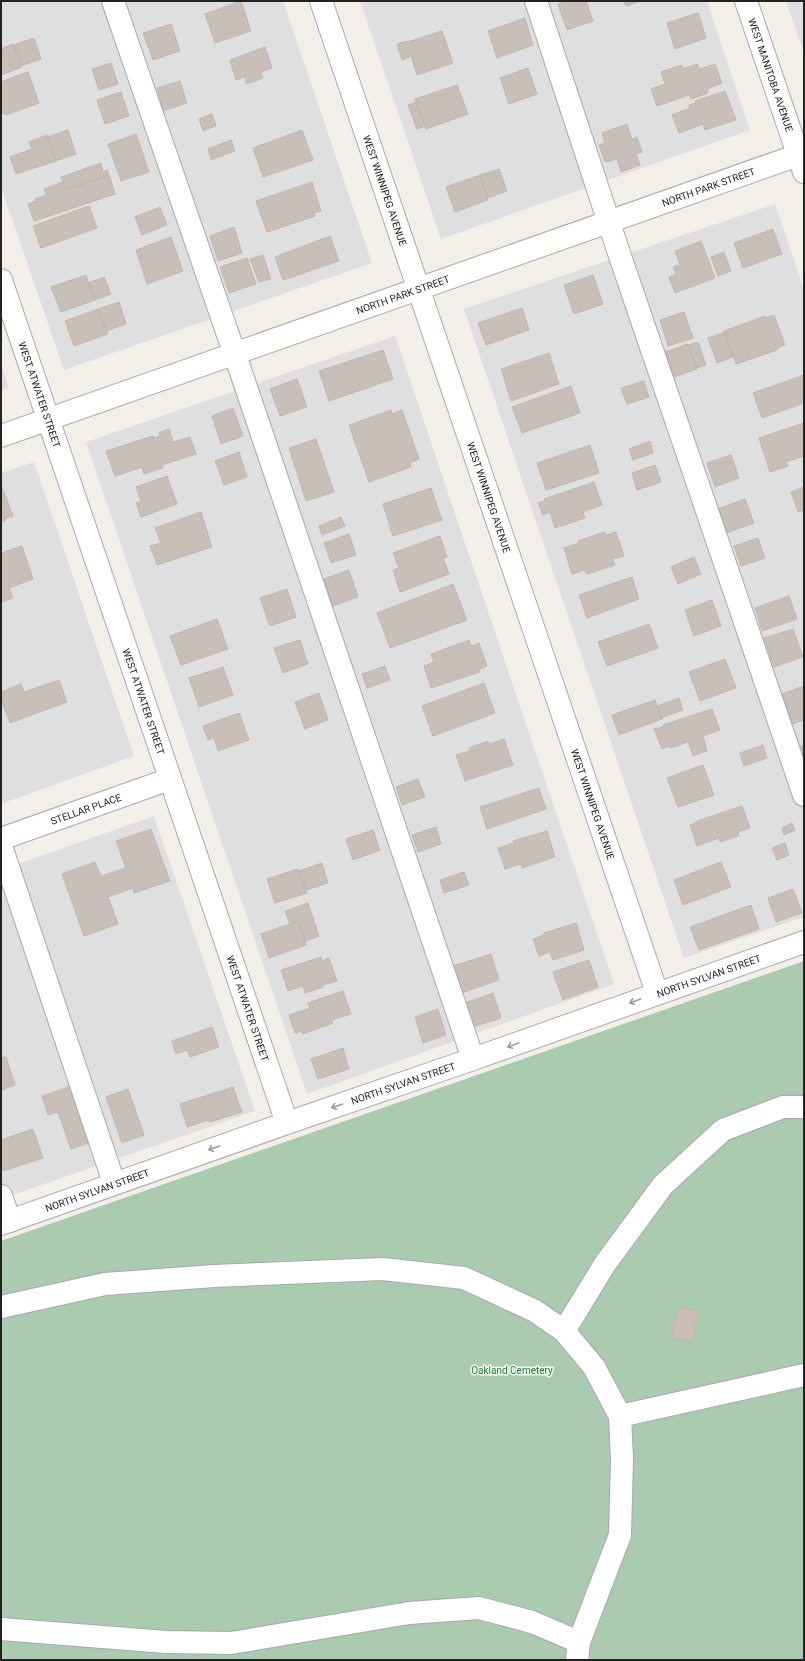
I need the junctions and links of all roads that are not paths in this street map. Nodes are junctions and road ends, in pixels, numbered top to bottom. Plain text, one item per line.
1 (113, 1) edge
2 (321, 1) edge
3 (536, 1) edge
4 (746, 1) edge
5 (802, 160) edge
6 (609, 221) junction
7 (1, 280) edge
8 (419, 288) junction
9 (234, 353) junction
10 (49, 419) junction
11 (1, 436) edge
12 (170, 779) junction
13 (804, 795) edge
14 (1, 839) edge
15 (1, 846) edge
16 (804, 942) edge
17 (657, 993) junction
18 (473, 1060) junction
19 (804, 1107) edge
20 (287, 1123) junction
21 (114, 1183) junction
22 (1, 1196) edge
23 (5, 1222) edge
24 (1, 1307) edge
25 (564, 1331) junction
26 (804, 1375) edge
27 (620, 1416) junction
28 (1, 1629) edge
29 (578, 1651) edge
30 (229, 1652) edge

1 - 9 street
2 - 8 street, WEST WINNIPEG AVENUE
3 - 6 street
4 - 5 street, WEST MANITOBA AVENUE
5 - 6 street, NORTH PARK STREET
6 - 8 street, NORTH PARK STREET
6 - 13 street
7 - 10 street, WEST ATWATER STREET
8 - 9 street, NORTH PARK STREET
8 - 17 street, WEST WINNIPEG AVENUE
9 - 10 street, NORTH PARK STREET
9 - 18 street
10 - 11 street, NORTH PARK STREET
10 - 12 street, WEST ATWATER STREET
12 - 14 street, STELLAR PLACE
12 - 20 street, WEST ATWATER STREET
15 - 21 street
16 - 17 street, NORTH SYLVAN STREET
17 -> 18 street, NORTH SYLVAN STREET
18 -> 20 street, NORTH SYLVAN STREET
19 - 25 street
20 -> 21 street, NORTH SYLVAN STREET
21 - 23 street, NORTH SYLVAN STREET
22 - 23 street
24 - 25 street
25 - 27 street
26 - 27 street
27 - 29 street
28 - 30 street
29 - 30 street

